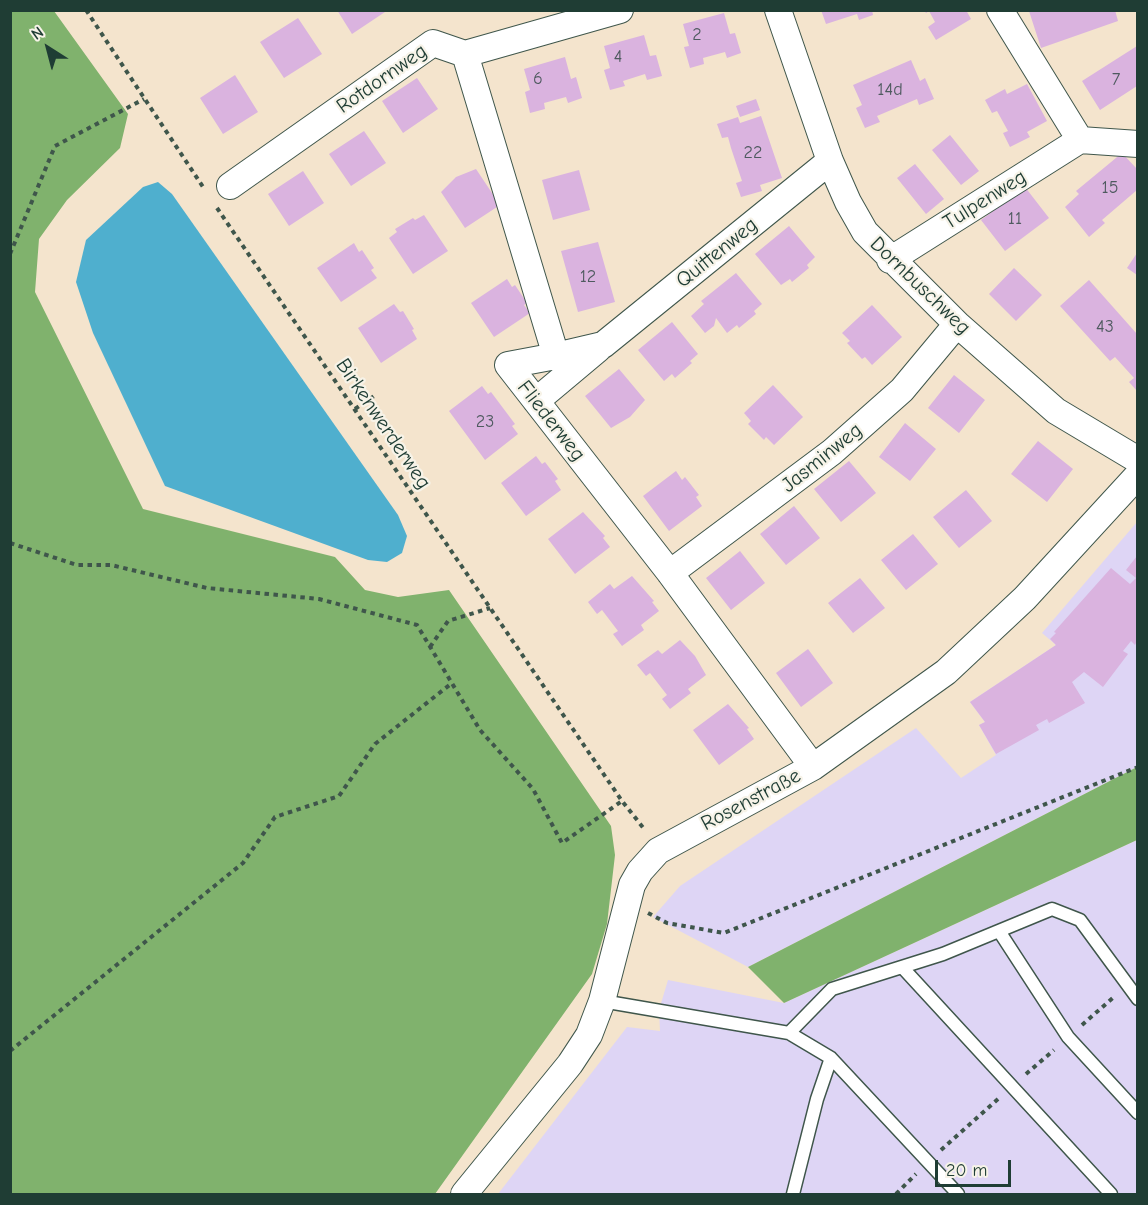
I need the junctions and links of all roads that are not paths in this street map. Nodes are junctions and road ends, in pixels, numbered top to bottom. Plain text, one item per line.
1 (620, 10) edge
2 (778, 10) edge
3 (1000, 10) edge
4 (465, 54) junction
5 (1080, 140) junction
6 (1137, 144) edge
7 (830, 161) junction
8 (230, 186) dead end
9 (890, 260) junction
10 (957, 324) junction
11 (603, 345) junction
12 (556, 356) junction
13 (536, 401) junction
14 (1137, 460) edge
15 (1137, 475) edge
16 (670, 573) junction
17 (813, 767) junction
18 (999, 931) junction
19 (902, 967) junction
20 (1137, 999) edge
21 (602, 1000) junction
22 (789, 1033) junction
23 (831, 1058) junction
24 (1137, 1113) edge
25 (464, 1194) edge
26 (793, 1194) edge
27 (958, 1194) edge
28 (1111, 1194) edge

1 - 4 street
2 - 7 street, Dornbuschweg
3 - 5 street
4 - 8 street, Rotdornweg
4 - 12 street, Fliederweg
5 - 6 street
5 - 9 street, Tulpenweg
7 - 9 street, Dornbuschweg
7 - 11 street, Quittenweg
9 - 10 street, Dornbuschweg
10 - 14 street, Dornbuschweg
10 - 16 street, Jasminweg
11 - 12 street, Quittenweg
11 - 13 street, Quittenweg
12 - 13 street, Fliederweg
13 - 16 street, Fliederweg
15 - 17 street, Rosenstraße
16 - 17 street, Fliederweg
17 - 21 street, Rosenstraße
18 - 19 lane
18 - 20 lane
18 - 24 lane
19 - 22 lane
19 - 28 lane
21 - 22 lane
21 - 25 street, Rosenstraße
22 - 23 lane
23 - 26 lane
23 - 27 lane

